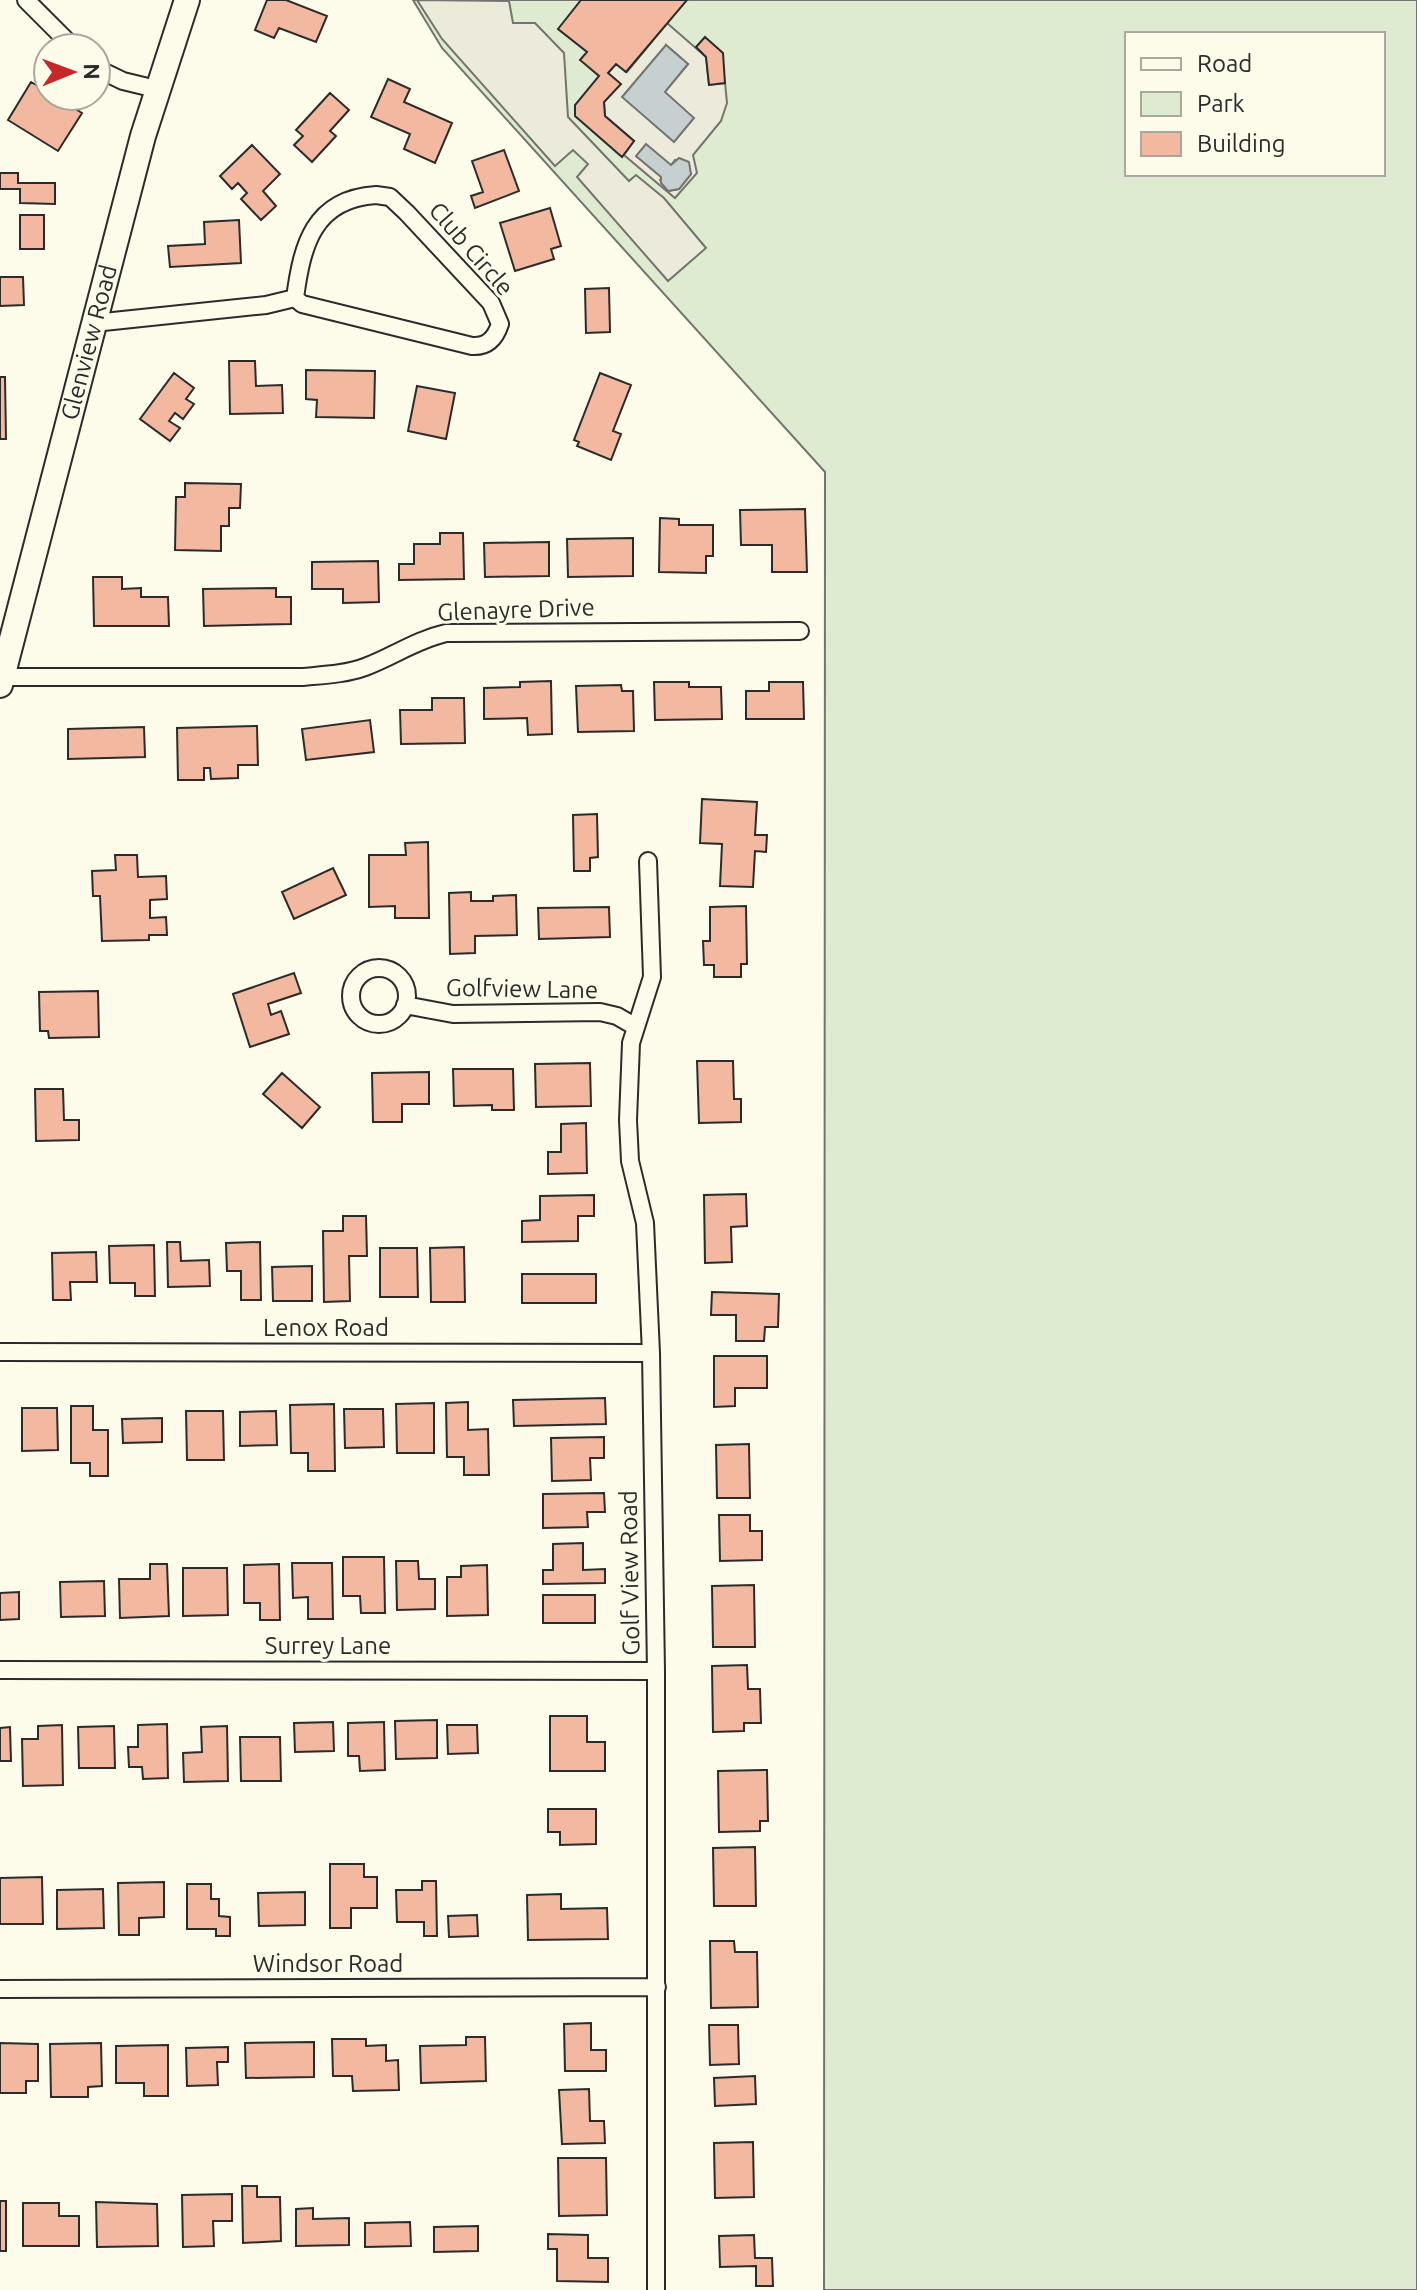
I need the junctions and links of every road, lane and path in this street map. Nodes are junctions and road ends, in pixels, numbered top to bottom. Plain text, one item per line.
1 (26, 0) edge
2 (187, 0) edge
3 (58, 32) edge
4 (112, 76) edge
5 (156, 89) junction
6 (295, 298) junction
7 (94, 323) junction
8 (800, 631) dead end
9 (1, 681) edge
10 (648, 861) dead end
11 (405, 1005) dead end
12 (636, 1027) junction
13 (0, 1352) edge
14 (651, 1353) junction
15 (0, 1670) edge
16 (656, 1671) junction
17 (657, 1987) junction
18 (0, 1989) edge
19 (656, 2290) edge

1 - 3 street
2 - 5 main road, Glenview Road
4 - 5 street
5 - 7 main road, Glenview Road
6 - 6 street, Club Circle
6 - 7 street
7 - 9 main road, Glenview Road
8 - 9 street, Glenayre Drive
10 - 12 street, Golf View Road
11 - 12 street, Golfview Lane
12 - 14 street, Golf View Road
13 - 14 street, Lenox Road
14 - 16 street, Golf View Road
15 - 16 street, Surrey Lane
16 - 17 street, Golf View Road
17 - 18 street, Windsor Road
17 - 19 street, Golf View Road

